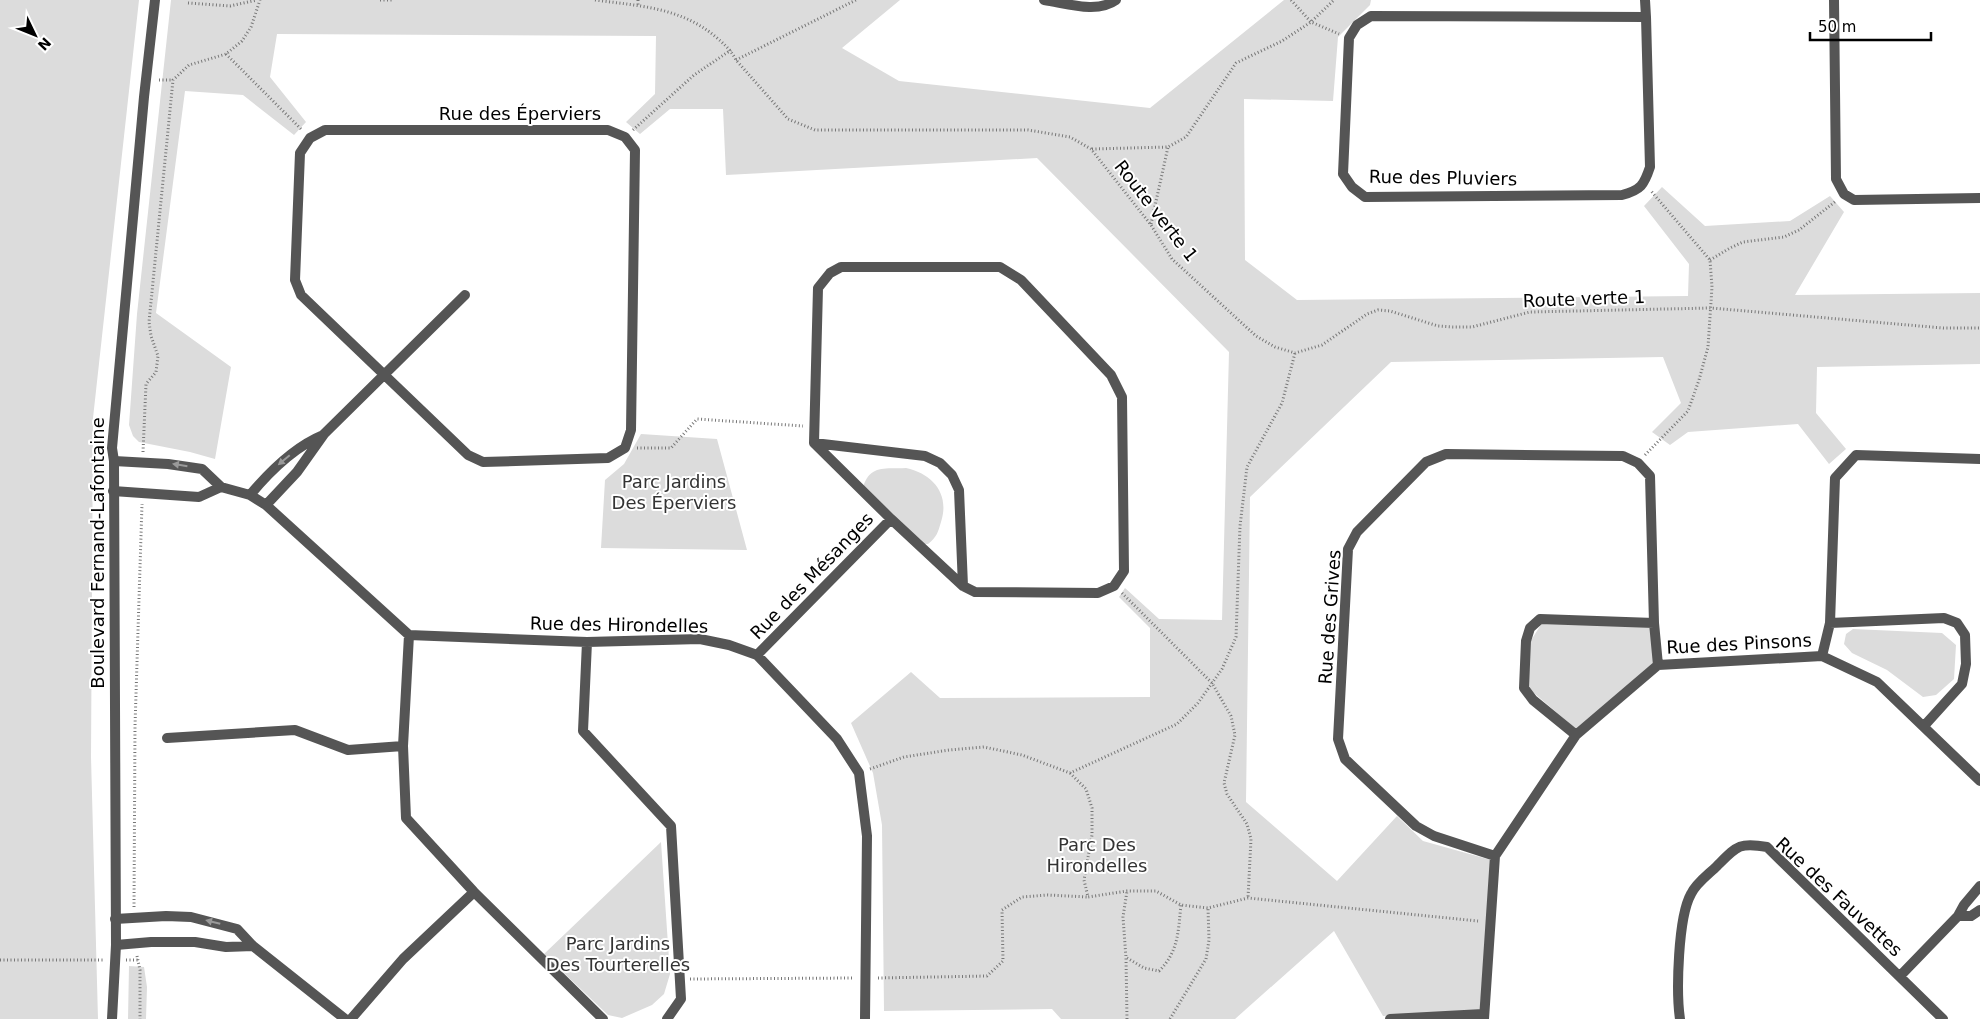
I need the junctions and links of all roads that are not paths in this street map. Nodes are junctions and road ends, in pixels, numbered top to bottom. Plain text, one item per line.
1 (155, 0) edge
2 (1044, 0) edge
3 (1116, 0) edge
4 (1645, 0) edge
5 (1834, 0) edge
6 (1646, 17) junction
7 (1980, 198) edge
8 (465, 295) dead end
9 (384, 375) junction
10 (324, 434) junction
11 (814, 443) junction
12 (1980, 459) edge
13 (114, 461) junction
14 (221, 486) junction
15 (113, 491) junction
16 (250, 495) junction
17 (266, 505) junction
18 (891, 519) junction
19 (963, 586) junction
20 (1654, 623) junction
21 (1830, 623) junction
22 (409, 635) junction
23 (587, 642) junction
24 (757, 656) junction
25 (1822, 656) junction
26 (1658, 665) junction
27 (1924, 726) junction
28 (1576, 736) junction
29 (167, 738) dead end
30 (403, 746) junction
31 (1980, 781) edge
32 (1495, 856) junction
33 (1980, 886) edge
34 (474, 892) junction
35 (1980, 910) edge
36 (1958, 916) junction
37 (116, 919) junction
38 (116, 945) junction
39 (253, 946) junction
40 (1900, 976) junction
41 (1484, 1016) edge
42 (112, 1019) edge
43 (344, 1019) edge
44 (351, 1019) edge
45 (603, 1019) edge
46 (667, 1019) edge
47 (865, 1019) edge
48 (1390, 1019) edge
49 (1680, 1019) edge
50 (1943, 1019) edge

1 - 13 street, Boulevard Fernand-Lafontaine
2 - 3 street
4 - 6 street
5 - 7 street
6 - 6 street, Rue des Pluviers
8 - 9 street
9 - 9 street, Rue des Éperviers
9 - 10 street
10 -> 16 street
10 - 17 street
11 - 18 street, Rue des Mésanges
11 - 19 street
11 - 19 street, Rue des Mésanges
12 - 21 street
14 -> 13 street
13 - 15 street, Boulevard Fernand-Lafontaine
14 - 15 street
14 - 16 street
15 - 37 street, Boulevard Fernand-Lafontaine
16 - 17 street
17 - 22 street
18 - 19 street, Rue des Mésanges
18 - 24 street, Rue des Mésanges
20 - 26 street, Rue des Pinsons
20 - 28 street, Rue des Pinsons
20 - 32 street, Rue des Grives
21 - 25 street, Rue des Pinsons
21 - 27 street, Rue des Pinsons
22 - 23 street, Rue des Hirondelles
22 - 30 street
23 - 24 street, Rue des Hirondelles
23 - 46 street
24 - 47 street, Rue des Hirondelles
25 - 26 street, Rue des Pinsons
25 - 27 street, Rue des Pinsons
26 - 28 street, Rue des Pinsons
27 - 31 street, Rue des Pinsons
28 - 32 street, Rue des Pinsons
29 - 30 street
30 - 34 street
32 - 41 street, Rue des Pinsons
33 - 36 street
34 - 44 street
34 - 45 street
35 - 36 street
36 - 40 street
37 - 38 street, Boulevard Fernand-Lafontaine
39 -> 37 street
38 - 39 street
38 - 42 street, Boulevard Fernand-Lafontaine
39 - 43 street
40 - 49 street, Rue des Fauvettes
40 - 50 street, Rue des Fauvettes
41 - 48 street

